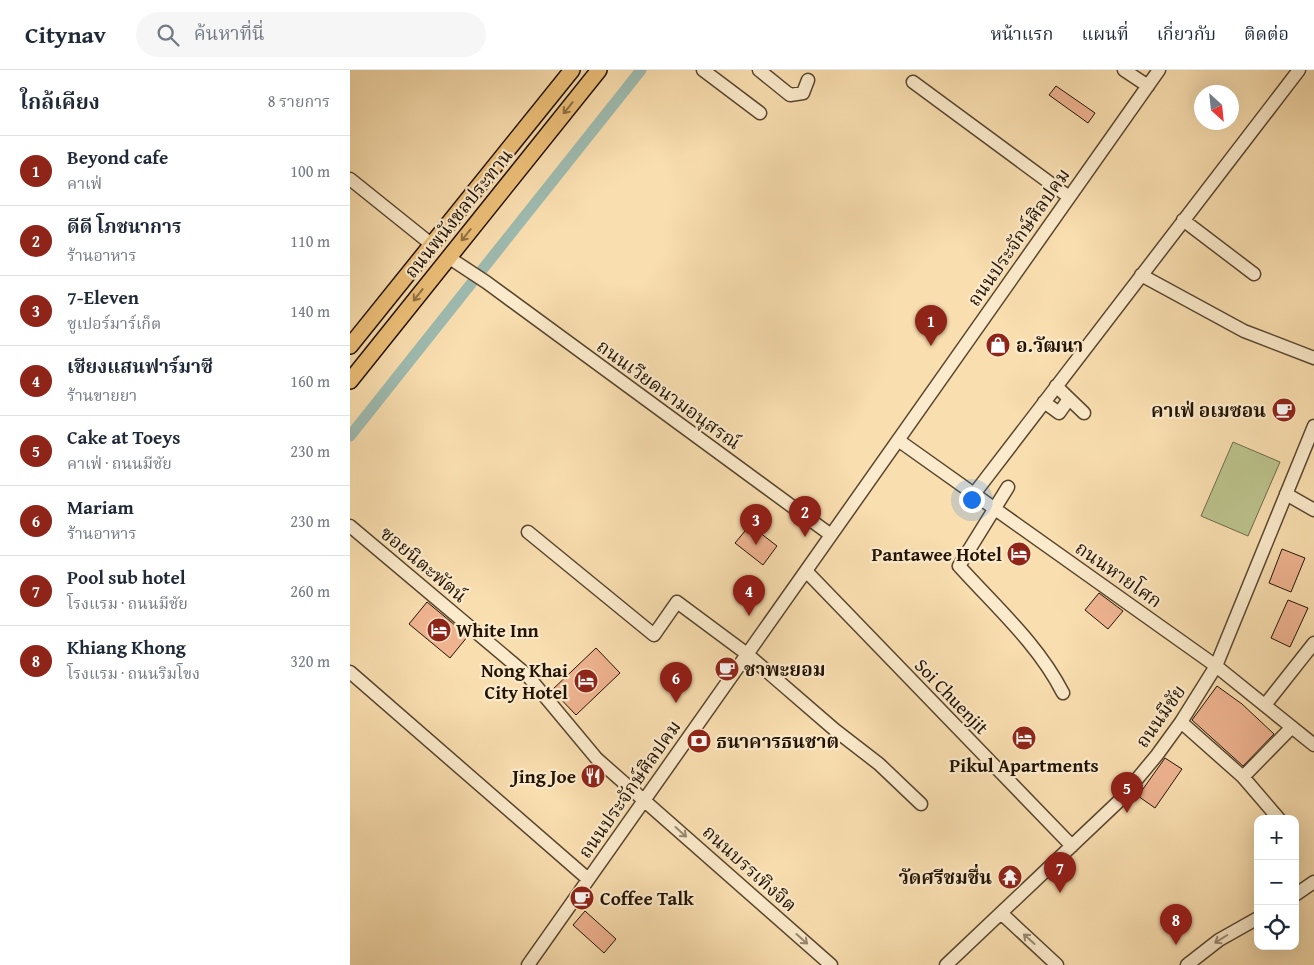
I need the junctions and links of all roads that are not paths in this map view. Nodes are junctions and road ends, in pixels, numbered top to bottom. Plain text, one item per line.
1 (572, 70) edge
2 (598, 70) edge
3 (703, 70) edge
4 (759, 70) edge
5 (1124, 70) edge
6 (1159, 70) edge
7 (1299, 70) edge
8 (808, 80) dead end
9 (913, 82) dead end
10 (1148, 86) junction
11 (760, 113) dead end
12 (350, 179) edge
13 (1069, 198) junction
14 (1183, 220) junction
15 (432, 244) junction
16 (448, 257) junction
17 (1254, 274) dead end
18 (1141, 275) junction
19 (350, 346) edge
20 (1314, 358) edge
21 (350, 381) edge
22 (1056, 386) junction
23 (1069, 399) junction
24 (1044, 402) junction
25 (1084, 413) dead end
26 (1314, 426) edge
27 (898, 440) junction
28 (1008, 487) dead end
29 (974, 494) junction
30 (1286, 494) junction
31 (994, 508) junction
32 (1314, 510) edge
33 (350, 526) edge
34 (528, 532) dead end
35 (831, 535) junction
36 (806, 571) junction
37 (1314, 643) edge
38 (747, 654) junction
39 (1216, 666) junction
40 (350, 672) edge
41 (1064, 693) dead end
42 (1265, 705) junction
43 (1181, 722) junction
44 (1292, 727) junction
45 (1314, 745) edge
46 (1243, 777) junction
47 (644, 799) junction
48 (921, 804) dead end
49 (1275, 815) edge
50 (1072, 846) junction
51 (588, 879) junction
52 (1314, 882) edge
53 (1299, 892) edge
54 (1000, 913) junction
55 (1254, 920) edge
56 (531, 964) edge
57 (831, 965) edge
58 (946, 965) edge
59 (1058, 965) edge
60 (1187, 965) edge

1 - 15 main road, ถนนพนังชลประทาน
2 -> 16 main road, ถนนพนังชลประทาน
3 - 11 street
4 - 8 street
5 - 10 street
6 - 10 street, ถนนประจักษ์ศิลปคม
7 - 14 street
9 - 13 street
10 - 13 street, ถนนประจักษ์ศิลปคม
12 - 15 street
13 - 27 street, ถนนประจักษ์ศิลปคม
14 - 17 street
14 - 18 street
15 - 16 main road
15 - 19 main road, ถนนพนังชลประทาน
16 -> 21 main road, ถนนพนังชลประทาน
16 - 35 street, ถนนเวียดนามอนุสรณ์
18 - 20 street
18 - 22 street
22 - 23 street
22 - 24 street
23 - 24 street
23 - 25 street
24 - 29 street
26 - 30 street, ถนนมีชัย
27 - 29 street, ถนนหายโศก
27 - 35 street, ถนนประจักษ์ศิลปคม
28 - 31 street
29 - 31 street, ถนนหายโศก
30 - 32 street
30 - 39 street, ถนนมีชัย
31 - 39 street, ถนนหายโศก
31 - 41 street
33 - 47 street, ซอยนิตะพัตน์
34 - 38 street
35 - 36 street, ถนนประจักษ์ศิลปคม
36 - 38 street, ถนนประจักษ์ศิลปคม
36 - 50 street, Soi Chuenjit
37 - 42 street
38 - 47 street, ถนนประจักษ์ศิลปคม
38 - 48 street
39 - 42 street, ถนนหายโศก
39 - 43 street, ถนนมีชัย
40 - 51 street
42 - 44 street, ถนนหายโศก
43 - 46 street
43 - 50 street, ถนนมีชัย
44 - 45 street, ถนนหายโศก
44 - 46 street
46 - 49 street
47 - 51 street, ถนนประจักษ์ศิลปคม
47 -> 57 street, ถนนบรรเทิงจิต
50 - 54 street, ถนนมีชัย
51 - 56 street, ถนนประจักษ์ศิลปคม
52 - 53 street
54 - 58 street, ถนนมีชัย
59 -> 54 street
55 -> 60 street

